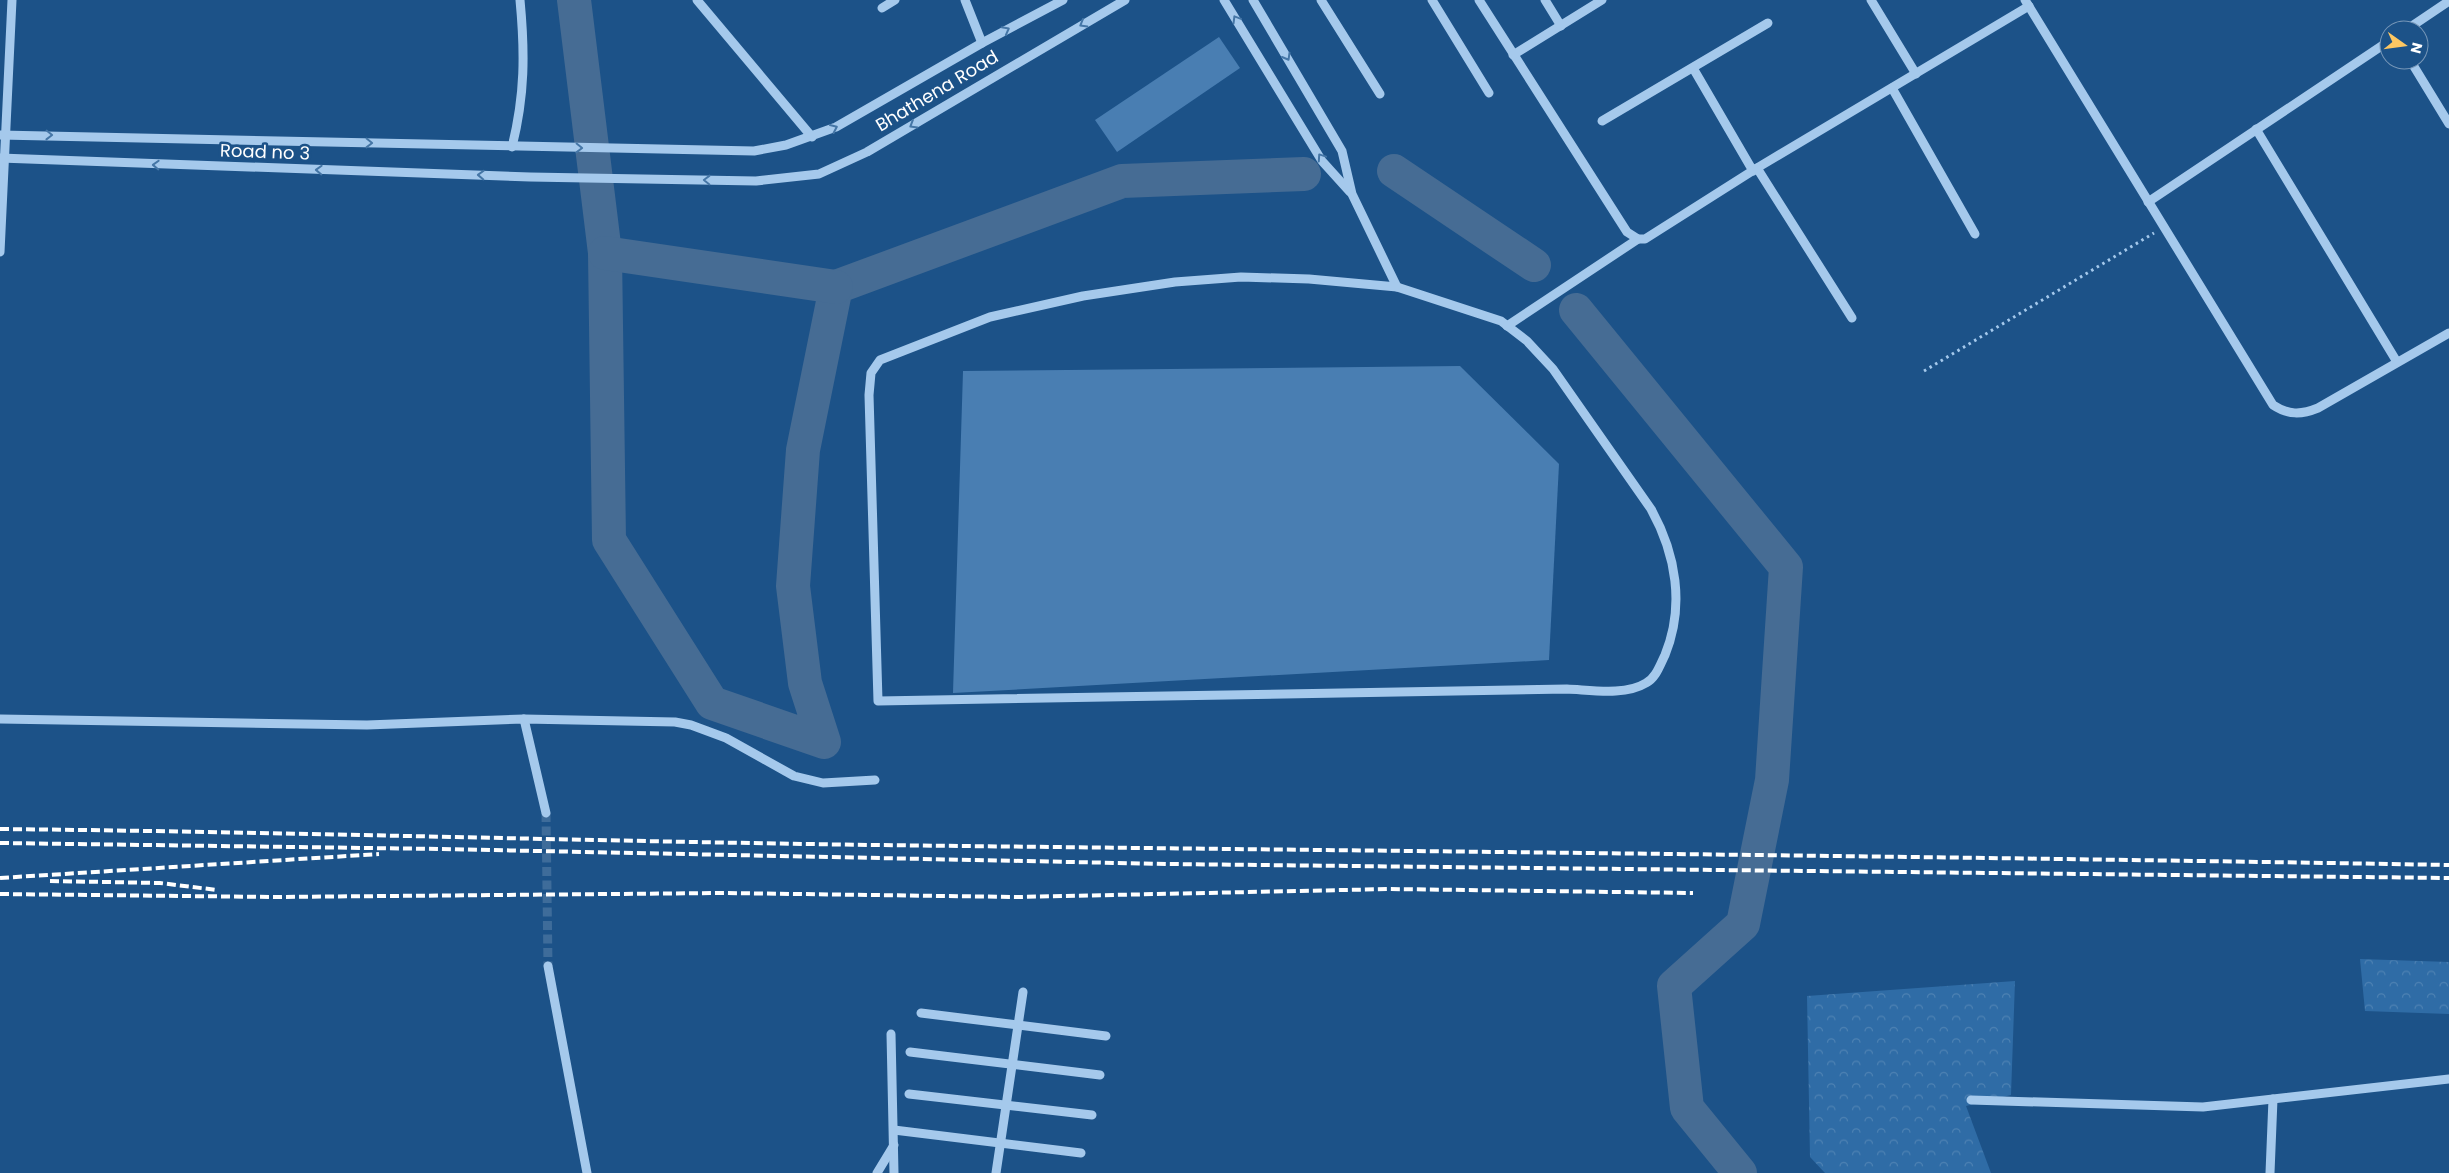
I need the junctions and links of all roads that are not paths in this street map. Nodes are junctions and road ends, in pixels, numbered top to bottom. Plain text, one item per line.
1 (12, 0) edge
2 (520, 0) edge
3 (697, 0) edge
4 (895, 0) edge
5 (966, 0) edge
6 (1063, 0) edge
7 (1125, 0) edge
8 (1224, 0) edge
9 (1253, 0) edge
10 (1321, 0) edge
11 (1432, 0) edge
12 (1479, 0) edge
13 (1545, 0) edge
14 (1602, 0) edge
15 (1871, 0) edge
16 (2449, 1) edge
17 (2027, 3) edge
18 (882, 8) dead end
19 (2421, 20) edge
20 (1768, 24) dead end
21 (1561, 26) junction
22 (982, 42) junction
23 (2379, 48) edge
24 (1514, 55) junction
25 (1693, 68) junction
26 (2416, 70) edge
27 (1916, 74) junction
28 (1892, 88) junction
29 (1488, 93) dead end
30 (1380, 94) dead end
31 (1602, 121) dead end
32 (2449, 124) edge
33 (2256, 130) junction
34 (3, 135) edge
35 (812, 137) junction
36 (512, 147) junction
37 (530, 147) joint
38 (2, 158) edge
39 (1755, 169) junction
40 (530, 177) joint
41 (1352, 194) junction
42 (2148, 202) junction
43 (1975, 234) dead end
44 (1638, 239) junction
45 (0, 252) edge
46 (1397, 287) junction
47 (1852, 318) dead end
48 (1507, 326) junction
49 (2449, 333) edge
50 (2397, 362) junction
51 (0, 719) edge
52 (524, 719) junction
53 (875, 780) dead end
54 (546, 813) tunnel mouth
55 (548, 966) tunnel mouth
56 (1023, 992) dead end
57 (921, 1013) dead end
58 (1018, 1025) junction
59 (891, 1034) dead end
60 (1106, 1036) dead end
61 (910, 1052) dead end
62 (1012, 1064) junction
63 (1100, 1075) dead end
64 (2449, 1079) edge
65 (909, 1094) dead end
66 (2274, 1099) junction
67 (1972, 1100) dead end
68 (1006, 1104) junction
69 (1092, 1115) dead end
70 (894, 1130) junction
71 (1000, 1143) junction
72 (894, 1144) junction
73 (1081, 1153) dead end
74 (587, 1173) edge
75 (876, 1173) edge
76 (894, 1173) edge
77 (904, 1173) edge
78 (996, 1173) edge
79 (2270, 1173) edge

1 - 34 street
2 - 36 street
3 - 35 street
4 - 18 street
5 - 22 street
22 -> 6 street, Bhathena Road
7 -> 40 street, Bhathena Road
41 -> 8 street
9 -> 41 street
10 - 30 street
11 - 29 street
12 - 24 street
13 - 21 street
14 - 21 street
15 - 27 street
16 - 19 street
17 - 27 street
17 - 42 street
20 - 25 street
21 - 24 street
35 -> 22 street, Bhathena Road
23 - 33 street
24 - 44 street
25 - 31 street
25 - 39 street
26 - 32 street
27 - 28 street
28 - 39 street
28 - 43 street
33 - 42 street
33 - 50 street
34 -> 36 street, Road no 3
34 - 38 street
37 -> 35 street, Bhathena Road
36 - 37 street, Road no 3
40 -> 38 street, Road no 3
38 - 45 street
39 - 44 street
39 - 47 street
41 - 46 street
42 - 50 street
44 - 48 street
46 - 48 street
46 - 48 street
49 - 50 street
51 - 52 street
52 - 53 street
52 - 54 street
55 - 74 street
56 - 58 street
57 - 58 street
58 - 60 street
58 - 62 street
59 - 70 street
61 - 62 street
62 - 63 street
62 - 68 street
64 - 66 street
65 - 68 street
66 - 67 street
66 - 79 street
68 - 69 street
68 - 71 street
70 - 71 street
70 - 72 street
71 - 73 street
71 - 78 street
72 - 75 street
72 - 76 street
76 - 77 street

